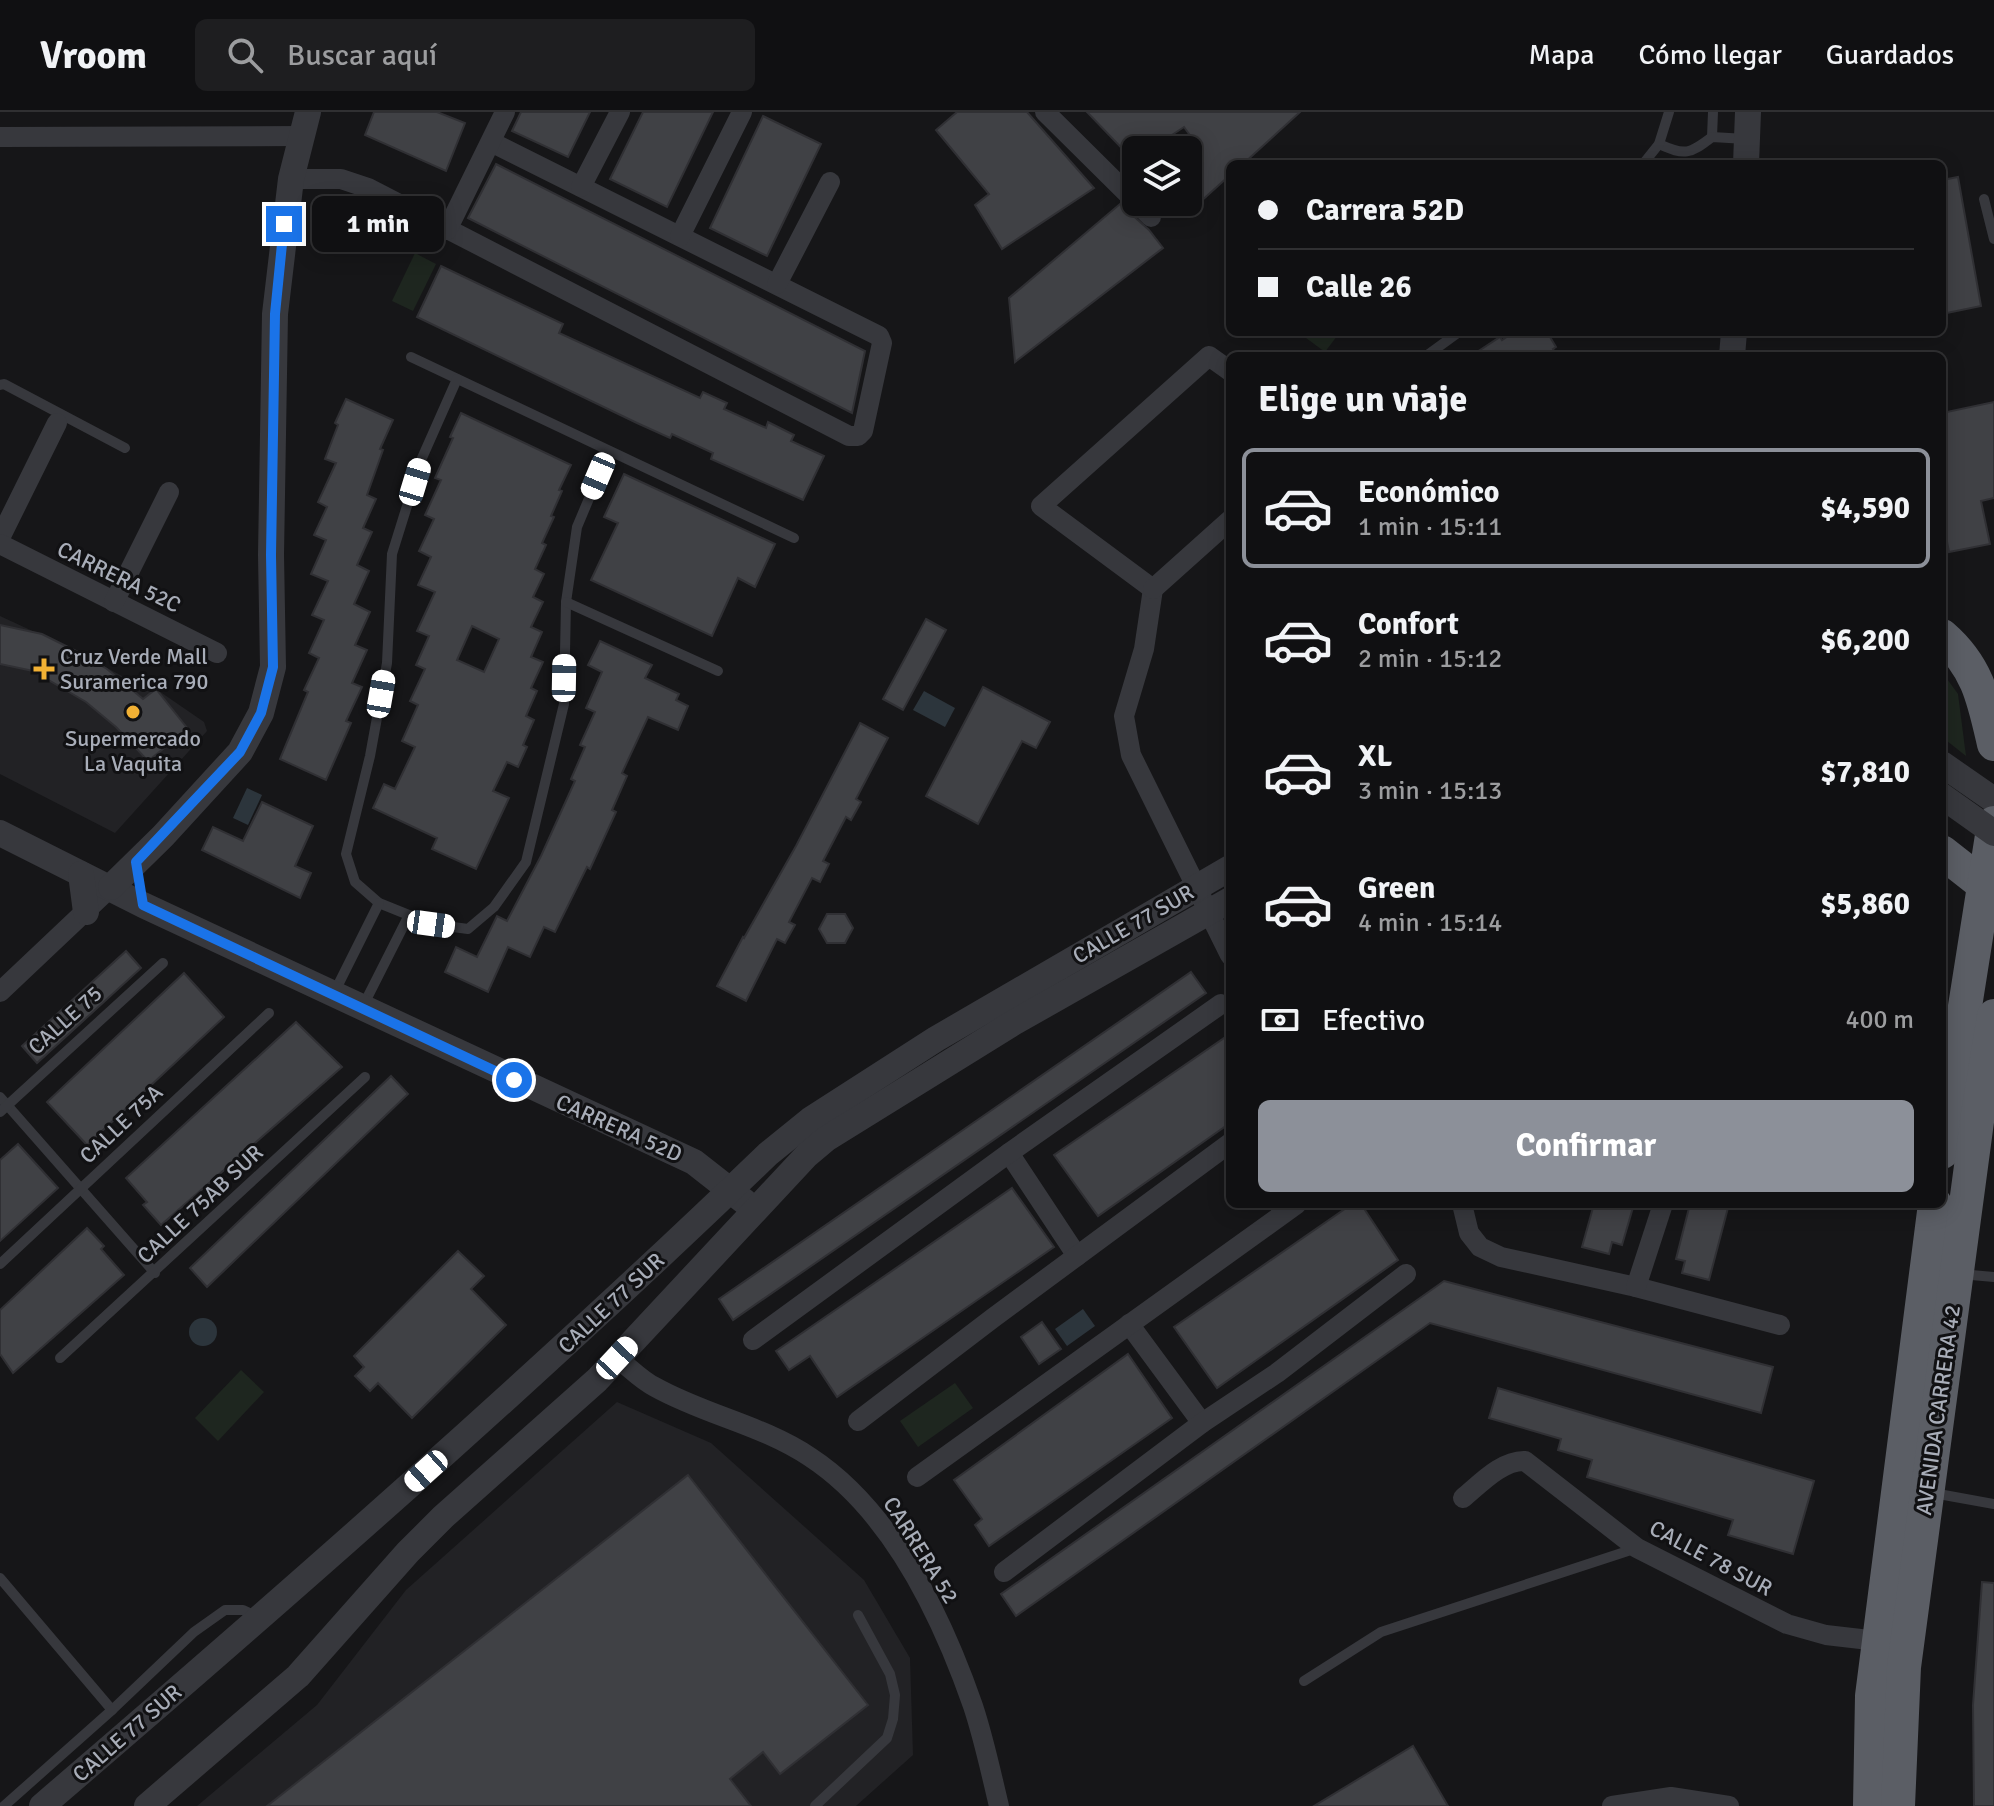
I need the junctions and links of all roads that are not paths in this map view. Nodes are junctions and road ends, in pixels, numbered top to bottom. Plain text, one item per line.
1 (505, 112) edge
2 (620, 112) edge
3 (742, 112) edge
4 (1045, 112) edge
5 (1669, 112) edge
6 (1713, 112) edge
7 (1748, 112) edge
8 (306, 124) edge
9 (1712, 137) junction
10 (2, 141) edge
11 (491, 142) junction
12 (1659, 144) junction
13 (1746, 151) edge
14 (1646, 160) edge
15 (291, 179) junction
16 (830, 182) dead end
17 (581, 187) junction
18 (1984, 199) dead end
19 (1151, 217) dead end
20 (447, 230) junction
21 (680, 236) junction
22 (1994, 239) edge
23 (777, 284) junction
24 (1454, 336) edge
25 (1432, 352) edge
26 (411, 357) dead end
27 (1226, 368) edge
28 (457, 379) junction
29 (0, 385) edge
30 (57, 423) dead end
31 (125, 448) dead end
32 (609, 451) junction
33 (169, 492) dead end
34 (1226, 524) edge
35 (0, 538) edge
36 (794, 538) dead end
37 (0, 544) edge
38 (1153, 589) junction
39 (114, 602) junction
40 (566, 602) junction
41 (1946, 639) edge
42 (217, 653) dead end
43 (718, 671) dead end
44 (1994, 744) edge
45 (1946, 767) edge
46 (1946, 799) edge
47 (1994, 800) edge
48 (1994, 823) edge
49 (0, 833) edge
50 (1994, 833) edge
51 (1946, 855) edge
52 (136, 862) junction
53 (1226, 870) edge
54 (81, 874) junction
55 (1984, 885) junction
56 (111, 887) junction
57 (1197, 887) junction
58 (379, 903) junction
59 (143, 905) junction
60 (1219, 906) edge
61 (86, 912) junction
62 (408, 917) junction
63 (1226, 937) edge
64 (163, 963) dead end
65 (0, 992) edge
66 (333, 994) junction
67 (1221, 1004) dead end
68 (362, 1008) junction
69 (269, 1013) dead end
70 (1994, 1016) edge
71 (365, 1077) dead end
72 (1989, 1080) edge
73 (2, 1105) edge
74 (1946, 1127) edge
75 (1226, 1146) edge
76 (1009, 1153) junction
77 (80, 1189) junction
78 (731, 1190) junction
79 (1291, 1208) edge
80 (1463, 1208) edge
81 (1662, 1208) edge
82 (1934, 1208) edge
83 (754, 1209) junction
84 (1077, 1256) junction
85 (0, 1264) edge
86 (155, 1273) junction
87 (1406, 1274) dead end
88 (1957, 1274) junction
89 (1994, 1277) edge
90 (1636, 1287) junction
91 (1129, 1324) junction
92 (1780, 1325) dead end
93 (753, 1340) dead end
94 (60, 1358) dead end
95 (617, 1358) junction
96 (858, 1421) dead end
97 (1202, 1423) junction
98 (917, 1477) dead end
99 (1927, 1493) junction
100 (1463, 1498) dead end
101 (1994, 1504) edge
102 (1637, 1548) junction
103 (1004, 1572) dead end
104 (0, 1578) edge
105 (858, 1615) dead end
106 (261, 1618) junction
107 (1878, 1641) junction
108 (1304, 1681) dead end
109 (112, 1710) junction
110 (4, 1806) edge
111 (42, 1806) edge
112 (147, 1806) edge
113 (815, 1806) edge
114 (999, 1806) edge
115 (1612, 1806) edge
116 (1729, 1806) edge
117 (1870, 1806) edge
118 (1898, 1806) edge

1 - 11 street
2 - 17 street
3 - 21 street
4 - 19 street
5 - 12 lane
6 - 9 lane
7 - 13 street
8 - 10 street
8 - 15 street
9 - 12 lane
9 - 13 lane
11 - 17 street
11 - 20 street
12 - 14 lane
15 - 20 street
15 - 52 street
16 - 23 street
17 - 21 street
18 - 22 lane
20 - 23 street
21 - 23 street
24 - 25 lane
26 - 28 lane
27 - 38 street
28 - 32 lane
28 - 58 lane
29 - 31 lane
30 - 35 street
32 - 36 lane
32 - 40 lane
33 - 39 street
34 - 38 street
37 - 39 street, CARRERA 52C
38 - 57 street
39 - 42 street, CARRERA 52C
40 - 43 lane
40 - 62 lane
41 - 44 highway
45 - 47 street
46 - 50 street, bridge
48 - 55 highway
49 - 54 street, CARRERA 52D
51 - 55 highway
52 - 56 street
52 - 59 street
53 - 57 street, CALLE 77 SUR
54 - 56 street, CARRERA 52D
54 - 61 street
55 - 74 highway
56 - 59 street, CARRERA 52D
56 - 61 street
57 - 60 street
57 - 78 street, CALLE 77 SUR
58 - 62 lane
58 - 66 lane
59 - 66 street, CARRERA 52D
60 - 63 street
60 - 83 street, CALLE 77 SUR
61 - 65 street
62 - 68 lane
64 - 73 lane, CALLE 75
66 - 68 street, CARRERA 52D
67 - 76 street
68 - 78 street, CARRERA 52D
69 - 77 lane, CALLE 75A
70 - 72 highway, AVENIDA CARRERA 42
71 - 86 lane, CALLE 75AB SUR
72 - 88 highway, AVENIDA CARRERA 42
73 - 77 lane
75 - 84 street
76 - 84 street
76 - 93 street
77 - 85 lane, CALLE 75A
77 - 86 lane
78 - 83 street, CARRERA 52D
78 - 106 street, CALLE 77 SUR
79 - 91 street
80 - 90 street
81 - 90 street
82 - 107 highway, AVENIDA CARRERA 42
83 - 95 street, CALLE 77 SUR
84 - 96 street
86 - 94 lane, CALLE 75AB SUR
87 - 97 street
88 - 89 lane
88 - 99 highway, AVENIDA CARRERA 42
90 - 92 street
91 - 97 street
91 - 98 street
95 - 112 street, CALLE 77 SUR
95 - 114 street, CARRERA 52
97 - 103 street
99 - 101 lane
99 - 118 highway, AVENIDA CARRERA 42
100 - 102 street, CALLE 78 SUR
102 - 107 street, CALLE 78 SUR
102 - 108 lane
104 - 109 lane
105 - 113 lane
106 - 109 lane
106 - 111 street, CALLE 77 SUR
107 - 117 highway, AVENIDA CARRERA 42
109 - 110 lane
115 - 116 street

